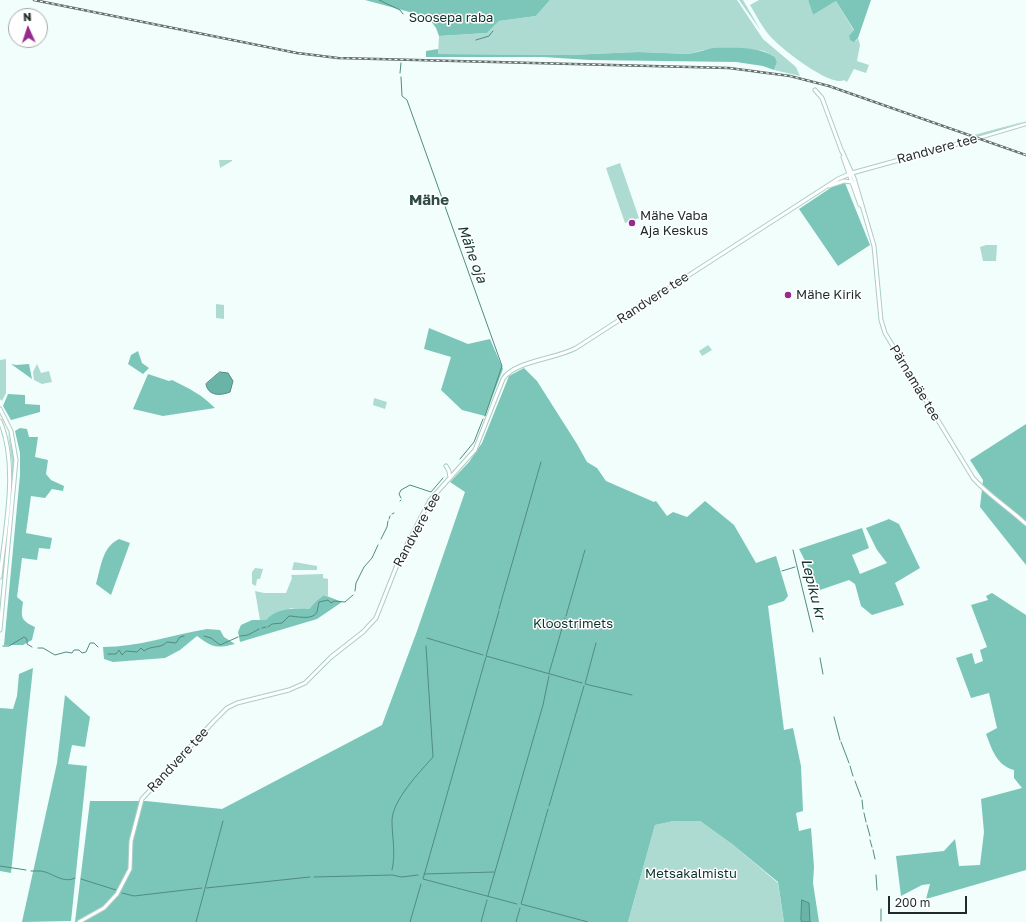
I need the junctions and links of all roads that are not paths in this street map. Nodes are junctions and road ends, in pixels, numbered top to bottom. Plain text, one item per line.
1 (815, 90) dead end
2 (1026, 124) edge
3 (968, 141) joint
4 (851, 173) junction
5 (852, 182) junction
6 (826, 187) junction
7 (863, 212) junction
8 (0, 409) edge
9 (0, 421) edge
10 (446, 466) dead end
11 (450, 478) junction
12 (8, 498) junction
13 (12, 503) junction
14 (1026, 524) edge
15 (0, 577) edge
16 (0, 630) edge
17 (79, 922) edge

1 - 4 main road, Pärnamäe tee
2 - 3 street, Randvere tee
3 - 4 main road, Randvere tee
4 - 5 main road, Pärnamäe tee
4 - 6 main road, Randvere tee
4 - 7 main road, Pärnamäe tee
5 - 6 main road
5 - 7 main road, Pärnamäe tee
6 - 11 main road, Randvere tee
7 - 14 main road, Pärnamäe tee
8 - 13 main road
9 - 12 main road
10 - 11 main road
11 - 17 main road, Randvere tee
12 - 13 main road
12 - 15 main road
13 - 16 main road

